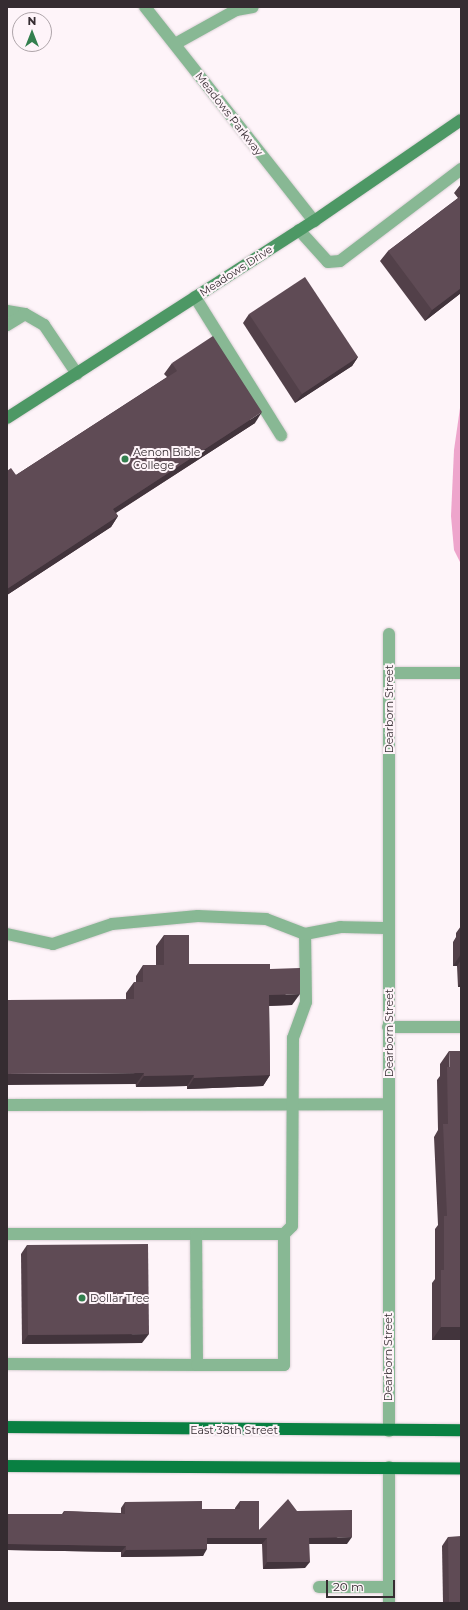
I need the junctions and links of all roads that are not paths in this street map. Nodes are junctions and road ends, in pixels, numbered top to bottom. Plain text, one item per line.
1 (145, 7) edge
2 (253, 7) edge
3 (175, 44) junction
4 (461, 120) edge
5 (461, 169) edge
6 (314, 220) junction
7 (299, 230) junction
8 (195, 297) junction
9 (7, 311) edge
10 (25, 314) junction
11 (7, 325) edge
12 (77, 374) junction
13 (7, 418) edge
14 (281, 435) dead end
15 (389, 634) dead end
16 (389, 672) junction
17 (461, 673) edge
18 (389, 928) junction
19 (7, 934) edge
20 (305, 934) junction
21 (388, 1027) junction
22 (461, 1027) edge
23 (293, 1104) junction
24 (389, 1104) junction
25 (7, 1105) edge
26 (7, 1234) edge
27 (196, 1234) junction
28 (284, 1234) junction
29 (7, 1364) edge
30 (197, 1365) junction
31 (7, 1427) edge
32 (461, 1430) edge
33 (389, 1431) junction
34 (7, 1466) edge
35 (389, 1467) junction
36 (461, 1468) edge
37 (319, 1587) dead end
38 (389, 1587) junction
39 (389, 1603) edge

1 - 3 street, Meadows Parkway
2 - 3 street
3 - 6 street, Meadows Parkway
4 - 6 street, Meadows Drive
5 - 7 street
6 - 7 street, Meadows Drive
7 - 8 street, Meadows Drive
8 - 12 street, Meadows Drive
8 - 14 street
9 - 10 street
10 - 11 street
10 - 12 street
12 - 13 street, Meadows Drive
15 - 16 street, Dearborn Street
16 - 17 street
16 - 18 street, Dearborn Street
18 - 20 street
18 - 21 street, Dearborn Street
19 - 20 street
20 - 23 street
21 - 22 street
21 - 24 street, Dearborn Street
23 - 24 street
23 - 25 street
23 - 28 street
24 - 33 street, Dearborn Street
26 - 27 street
27 - 28 street
27 - 30 street
28 - 30 street
29 - 30 street
31 - 33 main road, East 38th Street
32 - 33 main road, East 38th Street
34 - 35 main road
35 - 36 main road
35 - 38 street
37 - 38 street
38 - 39 street

